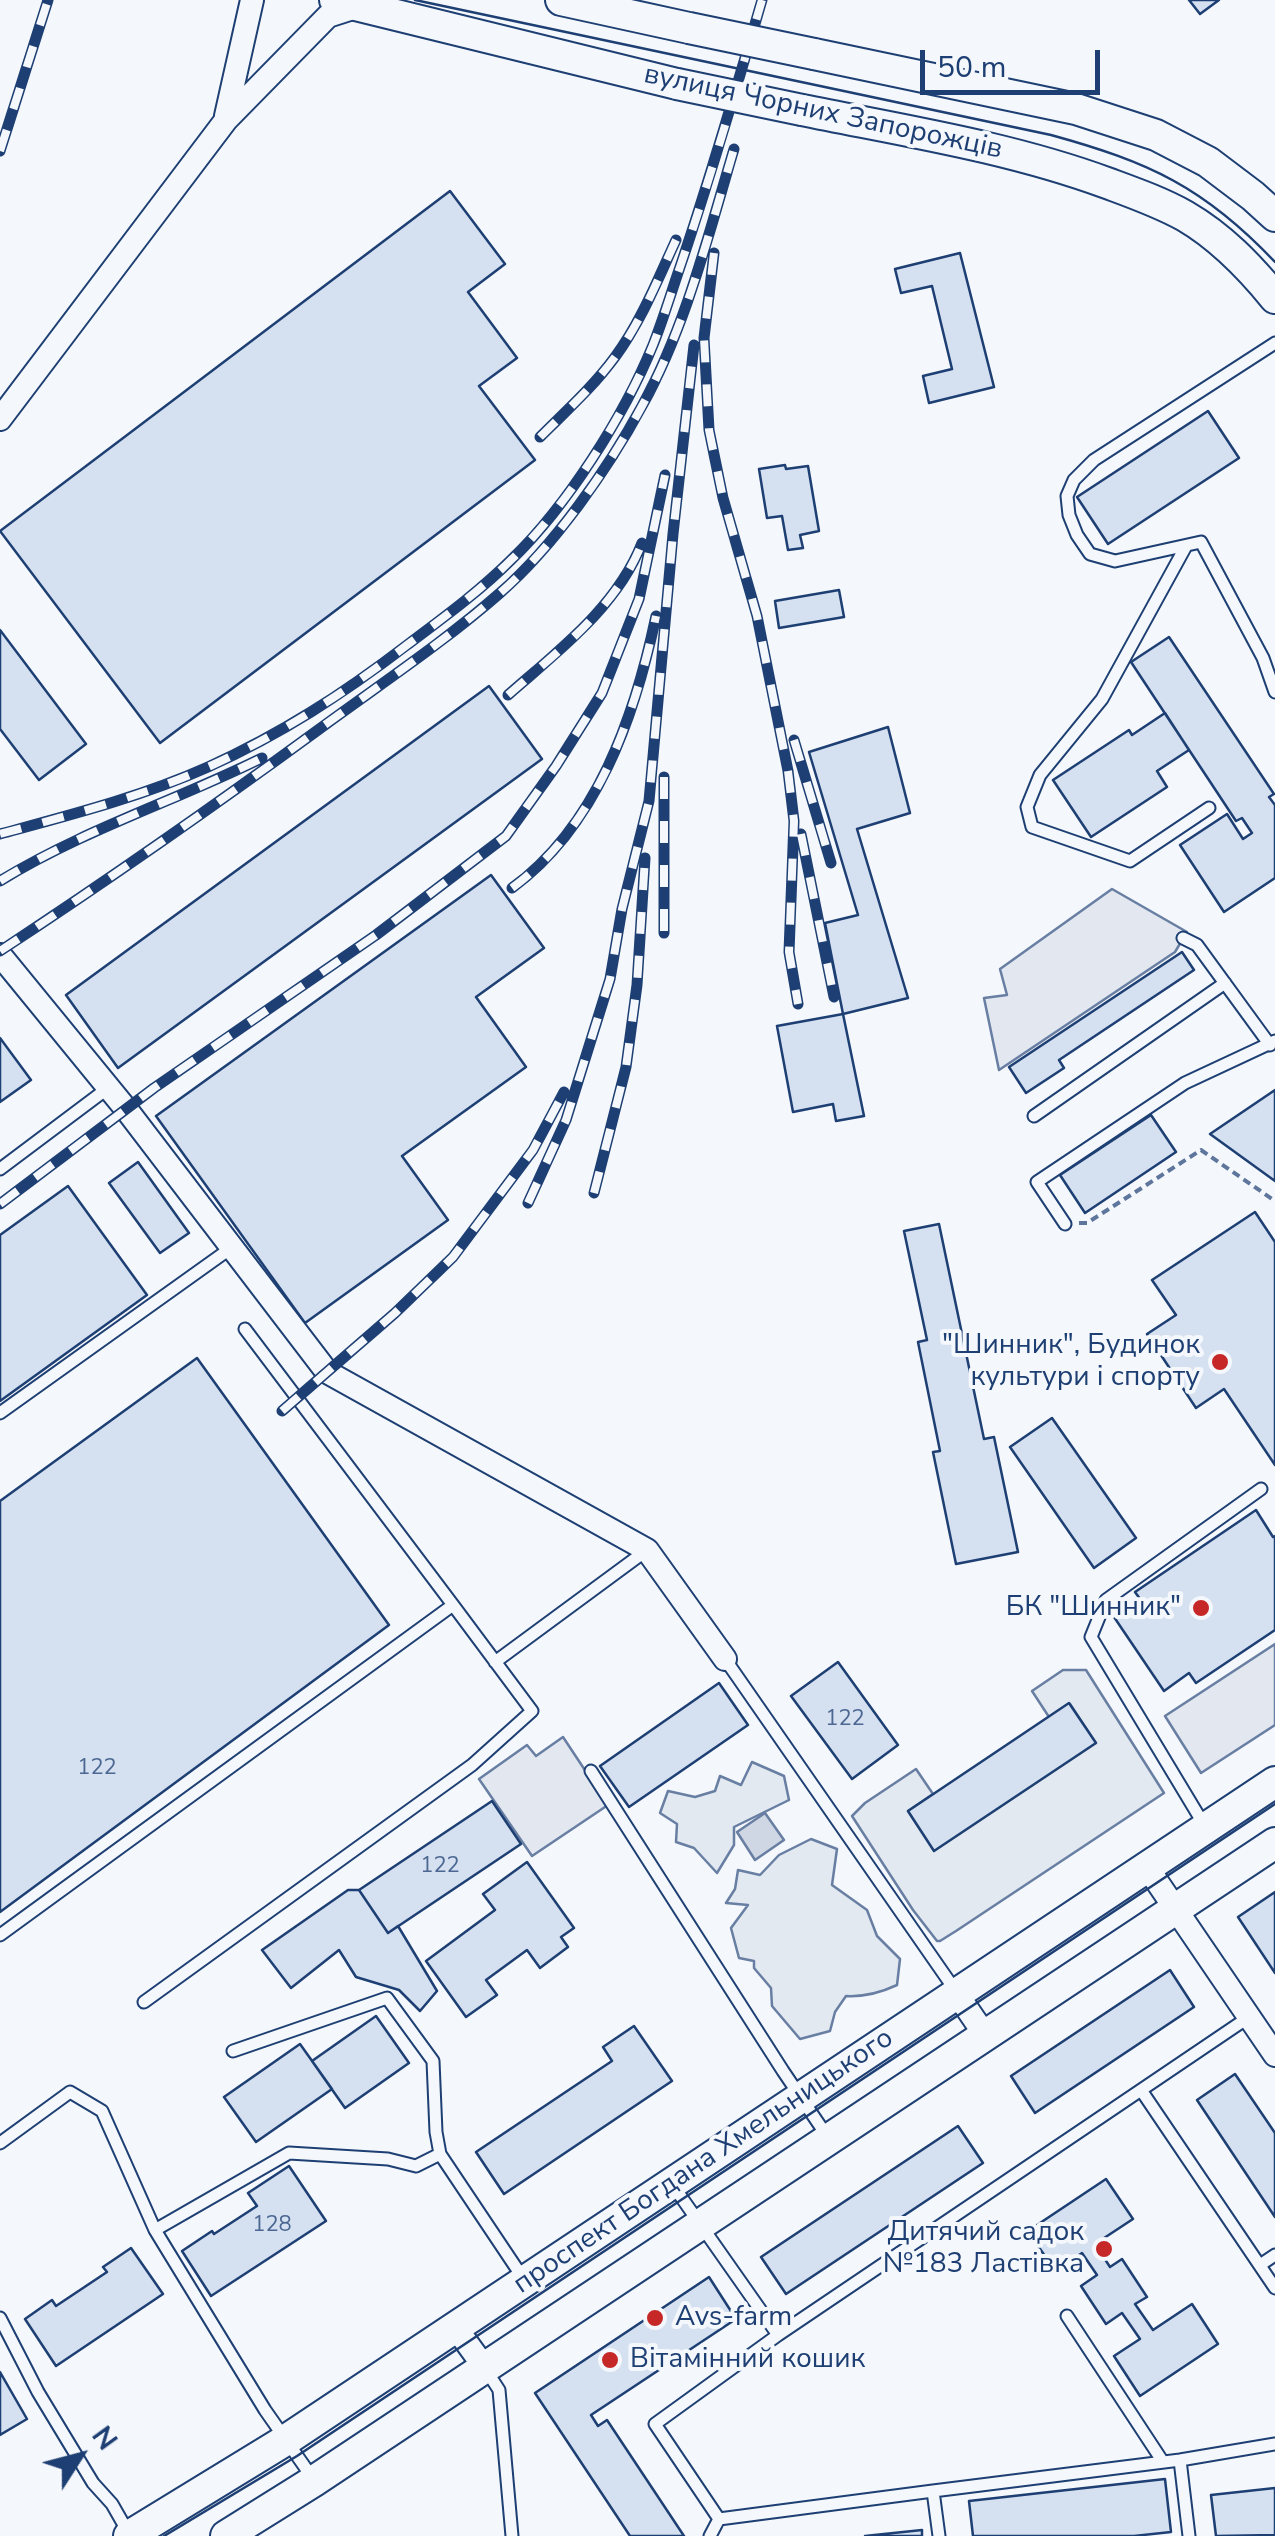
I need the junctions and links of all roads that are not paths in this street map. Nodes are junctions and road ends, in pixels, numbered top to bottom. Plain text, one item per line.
1 (252, 0) edge
2 (560, 0) edge
3 (347, 3) edge
4 (226, 120) junction
5 (1275, 216) edge
6 (1275, 298) edge
7 (1275, 343) edge
8 (0, 419) edge
9 (1186, 546) junction
10 (1275, 692) edge
11 (1209, 808) dead end
12 (1183, 938) dead end
13 (0, 956) edge
14 (1224, 983) junction
15 (1272, 1043) edge
16 (108, 1088) junction
17 (1034, 1116) dead end
18 (0, 1169) edge
19 (1065, 1224) road end
20 (232, 1248) junction
21 (244, 1329) dead end
22 (0, 1413) edge
23 (1261, 1489) dead end
24 (647, 1550) junction
25 (453, 1605) junction
26 (725, 1659) joint
27 (495, 1662) junction
28 (591, 1771) dead end
29 (1275, 1782) edge
30 (1206, 1828) junction
31 (1275, 1842) edge
32 (1147, 1867) junction
33 (1175, 1909) junction
34 (0, 1934) edge
35 (957, 1994) junction
36 (144, 2002) dead end
37 (1249, 2016) junction
38 (985, 2035) junction
39 (232, 2050) dead end
40 (1275, 2056) edge
41 (1140, 2090) junction
42 (801, 2098) junction
43 (829, 2139) junction
44 (0, 2143) edge
45 (440, 2154) junction
46 (672, 2184) junction
47 (700, 2224) junction
48 (155, 2230) junction
49 (1275, 2255) edge
50 (1260, 2265) junction
51 (526, 2281) junction
52 (1275, 2288) edge
53 (1067, 2316) dead end
54 (0, 2318) edge
55 (456, 2328) junction
56 (778, 2335) junction
57 (485, 2368) junction
58 (286, 2440) junction
59 (1275, 2444) edge
60 (1180, 2460) junction
61 (1162, 2462) junction
62 (314, 2481) junction
63 (933, 2491) junction
64 (719, 2519) junction
65 (130, 2536) edge
66 (226, 2536) edge
67 (512, 2536) edge
68 (710, 2536) edge
69 (939, 2536) edge
70 (1189, 2536) edge

1 - 4 street
2 - 5 main road, вулиця Чорних Запорожців, bridge
3 - 4 street
3 - 6 main road, вулиця Чорних Запорожців, bridge
4 - 8 street
7 - 9 lane
9 - 10 lane
9 - 11 lane
12 - 14 lane
13 - 16 street
14 - 15 lane
14 - 17 lane
15 - 19 lane
16 - 18 lane
16 - 20 street
20 - 22 lane
20 - 24 street
21 - 25 lane
23 - 30 lane
24 - 26 street
24 - 27 lane
25 - 27 lane
25 - 34 lane
26 - 35 lane
27 - 36 lane
28 - 42 lane
29 - 30 main road, проспект Богдана Хмельницького
30 - 32 main road, проспект Богдана Хмельницького
31 - 33 main road, проспект Богдана Хмельницького
32 - 33 street
32 - 35 main road, проспект Богдана Хмельницького
33 - 37 street
33 - 38 main road, проспект Богдана Хмельницького
35 - 38 street
35 - 42 main road, проспект Богдана Хмельницького
37 - 40 street
37 - 41 lane
38 - 43 main road, проспект Богдана Хмельницького
39 - 45 lane
41 - 50 lane
41 - 56 lane
42 - 43 lane
42 - 46 main road, проспект Богдана Хмельницького
43 - 47 main road, проспект Богдана Хмельницького
44 - 48 lane
45 - 48 lane
45 - 51 lane
46 - 47 lane
46 - 51 main road, проспект Богдана Хмельницького
47 - 56 lane
47 - 57 main road, проспект Богдана Хмельницького
48 - 58 lane
49 - 50 lane
50 - 52 lane
51 - 55 main road, проспект Богдана Хмельницького
53 - 61 lane
54 - 65 lane
55 - 57 street
55 - 58 main road, проспект Богдана Хмельницького
56 - 64 lane
57 - 62 main road, проспект Богдана Хмельницького
57 - 67 lane
58 - 62 lane
58 - 65 main road, проспект Богдана Хмельницького
59 - 60 lane
60 - 61 lane
60 - 70 lane
61 - 63 lane
62 - 66 main road, проспект Богдана Хмельницького
63 - 64 lane
63 - 69 lane
64 - 68 lane

